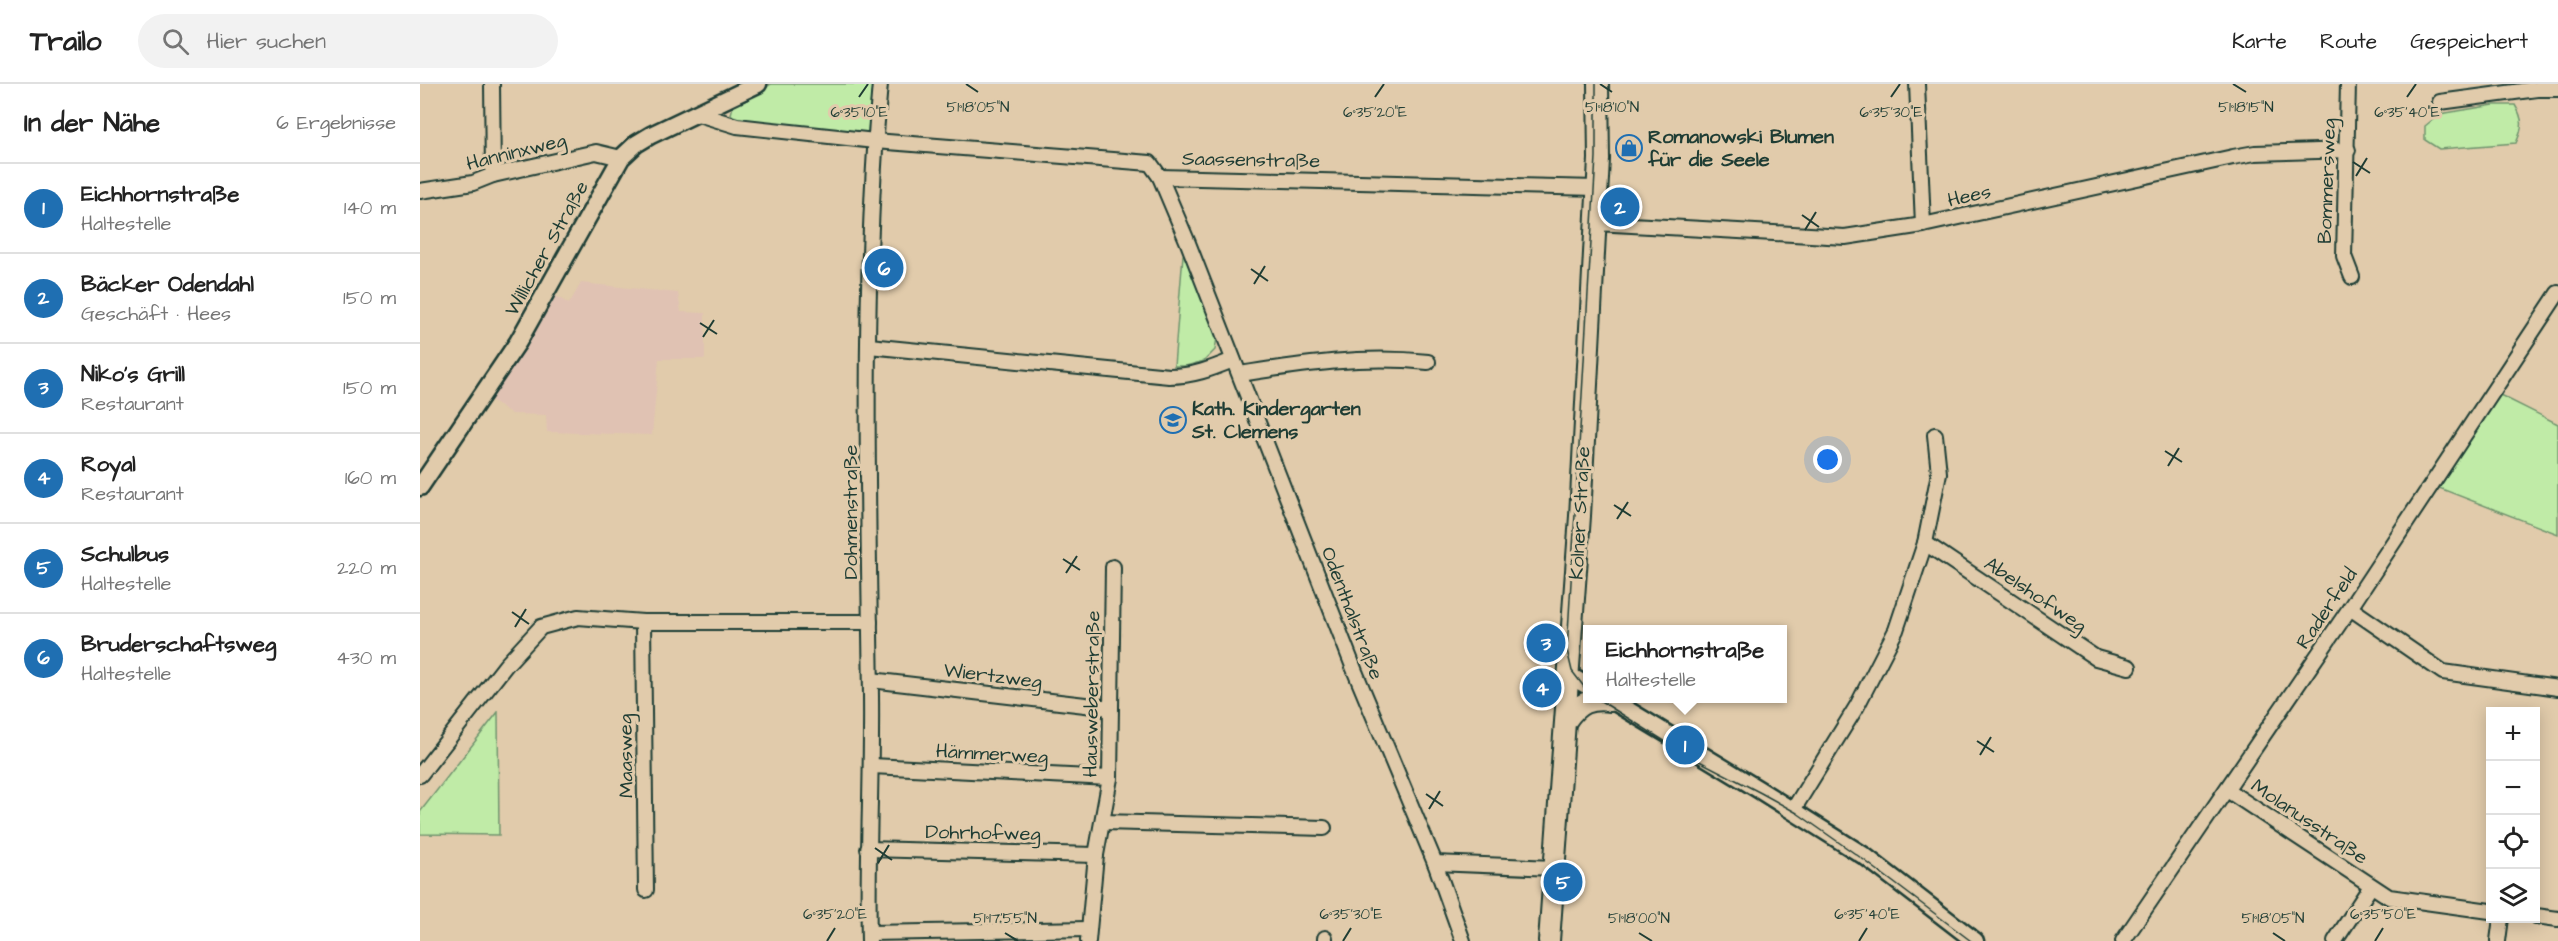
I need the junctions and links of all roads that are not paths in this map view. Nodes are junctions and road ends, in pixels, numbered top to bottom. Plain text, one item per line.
1 (492, 84) edge
2 (758, 84) edge
3 (880, 84) edge
4 (1598, 84) edge
5 (1917, 84) edge
6 (2349, 84) edge
7 (2558, 89) edge
8 (2440, 102) dead end
9 (699, 114) junction
10 (875, 141) junction
11 (2348, 150) junction
12 (621, 158) junction
13 (493, 175) junction
14 (1160, 177) junction
15 (1598, 188) junction
16 (420, 191) edge
17 (1596, 223) junction
18 (1923, 225) junction
19 (2352, 277) dead end
20 (2558, 293) edge
21 (869, 346) junction
22 (1233, 360) junction
23 (1428, 362) dead end
24 (1240, 374) junction
25 (1935, 435) dead end
26 (420, 487) edge
27 (1925, 543) junction
28 (1113, 567) dead end
29 (2350, 608) junction
30 (643, 622) junction
31 (870, 622) junction
32 (2129, 667) dead end
33 (1570, 676) junction
34 (871, 680) junction
35 (1583, 684) edge
36 (2558, 688) edge
37 (1583, 702) edge
38 (1614, 703) edge
39 (1111, 708) junction
40 (1566, 721) junction
41 (872, 766) junction
42 (420, 775) edge
43 (1110, 778) junction
44 (2227, 790) junction
45 (1793, 810) junction
46 (1103, 822) junction
47 (1324, 828) dead end
48 (868, 849) junction
49 (1096, 855) junction
50 (1435, 863) junction
51 (1554, 868) junction
52 (2371, 886) junction
53 (646, 890) dead end
54 (2486, 910) edge
55 (2540, 917) edge
56 (2558, 919) edge
57 (2500, 923) edge
58 (1088, 935) edge
59 (869, 937) edge
60 (1463, 941) edge
61 (1550, 941) edge
62 (1975, 941) edge
63 (2123, 941) edge
64 (2336, 941) edge
65 (2498, 941) edge

1 - 13 street
2 - 9 street, Willicher Straße
3 - 10 street, Dohmenstraße
4 - 15 main road, Kölner Straße
5 - 18 street
6 - 11 street, Bommersweg
7 - 8 street
9 - 10 street, Saassenstraße
9 - 12 street, Willicher Straße
10 - 14 street, Saassenstraße
10 - 21 street, Dohmenstraße
11 - 18 street, Hees
11 - 19 street, Bommersweg
12 - 13 street, Hanninxweg
12 - 26 street, Willicher Straße
13 - 16 street, Hanninxweg
14 - 15 street, Saassenstraße
14 - 22 street, Odenthalstraße
15 - 17 main road, Kölner Straße
17 - 18 street, Hees
17 - 33 main road, Kölner Straße
20 - 29 street, Raderfeld
21 - 22 street
21 - 31 street, Dohmenstraße
22 - 24 street, Odenthalstraße
23 - 24 street
24 - 50 street, Odenthalstraße
25 - 27 street
27 - 32 street, Abelshofweg
27 - 45 street
28 - 39 street, Hausweberstraße
29 - 36 street
29 - 44 street, Raderfeld
30 - 31 street
30 - 42 street
30 - 53 street, Maasweg
31 - 34 street, Dohmenstraße
33 - 35 street
33 - 40 main road, Kölner Straße
34 - 39 street, Wiertzweg
34 - 41 street, Dohmenstraße
37 - 40 main road
38 - 45 street
39 - 43 street, Hausweberstraße
40 - 51 main road, Kölner Straße
41 - 43 street, Hämmerweg
41 - 48 street, Dohmenstraße
43 - 46 street, Hausweberstraße
44 - 52 street, Molanusstraße
44 - 63 street, Raderfeld
45 - 62 street
46 - 47 street
46 - 49 street, Hausweberstraße
48 - 49 street, Dohrhofweg
48 - 59 street, Dohmenstraße
49 - 58 street, Hausweberstraße
50 - 51 street
50 - 60 street, Odenthalstraße
51 - 61 main road, Kölner Straße
52 - 54 street, Molanusstraße
52 - 64 street, Molanusstraße
55 - 56 street
57 - 65 street
58 - 59 street

